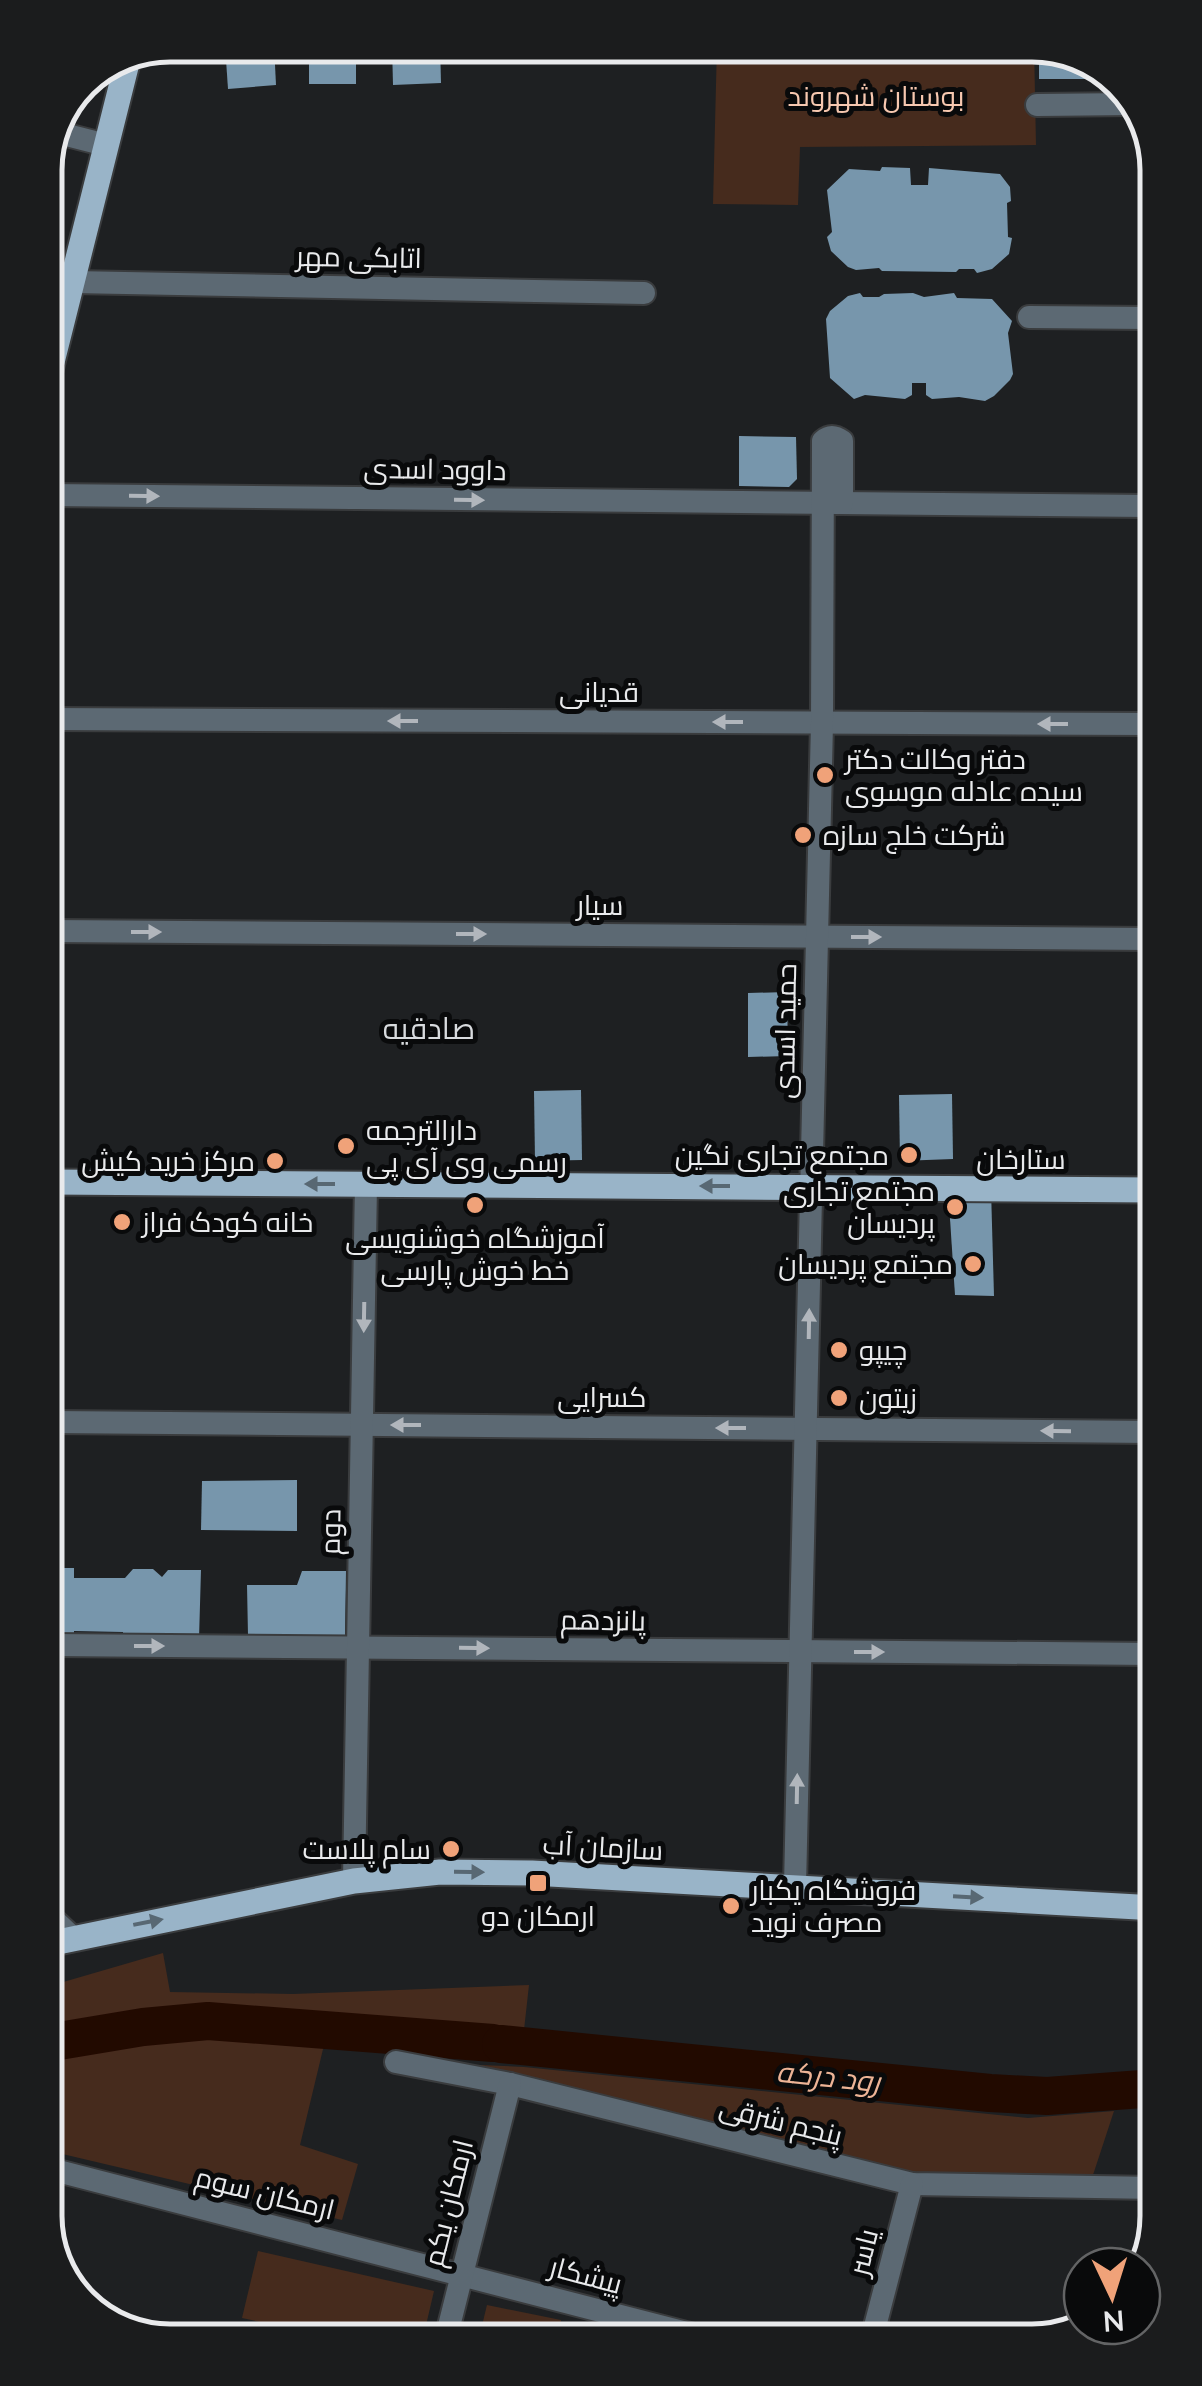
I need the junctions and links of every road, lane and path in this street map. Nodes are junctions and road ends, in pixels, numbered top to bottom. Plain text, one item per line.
1 (124, 73) edge
2 (1117, 104) edge
3 (1037, 105) dead end
4 (69, 136) edge
5 (106, 145) junction
6 (73, 282) junction
7 (644, 293) dead end
8 (63, 299) edge
9 (1029, 317) dead end
10 (1140, 318) edge
11 (63, 495) edge
12 (832, 503) junction
13 (1140, 506) edge
14 (63, 720) edge
15 (822, 723) junction
16 (1140, 724) edge
17 (63, 931) edge
18 (818, 936) junction
19 (1140, 939) edge
20 (63, 1182) edge
21 (366, 1184) junction
22 (812, 1187) junction
23 (1140, 1190) edge
24 (63, 1422) edge
25 (362, 1425) junction
26 (806, 1428) junction
27 (1140, 1432) edge
28 (63, 1645) edge
29 (358, 1648) junction
30 (801, 1651) junction
31 (1140, 1654) edge
32 (354, 1881) junction
33 (795, 1886) junction
34 (1140, 1907) edge
35 (63, 1932) edge
36 (396, 2062) dead end
37 (510, 2084) junction
38 (63, 2172) edge
39 (912, 2184) junction
40 (1140, 2188) edge
41 (461, 2274) junction
42 (449, 2323) edge
43 (647, 2324) edge
44 (876, 2324) edge

1 - 5 main road
2 - 3 street
4 - 5 street
5 - 6 main road
6 - 7 street, اتابکی مهر
6 - 8 main road
9 - 10 street
11 -> 12 street, داوود اسدی
12 - 13 street, داوود اسدی
12 - 15 street, حمید اسدی
15 -> 14 street, قدیانی
16 -> 15 street, قدیانی
15 - 18 street, حمید اسدی
17 -> 18 street, سیار
18 -> 19 street, سیار
18 - 22 street, حمید اسدی
21 -> 20 main road, ستارخان
22 -> 21 main road, ستارخان
21 -> 25 street, دوم
22 - 23 main road, ستارخان
26 -> 22 street, حمید اسدی
24 - 25 street, کسرایی
26 -> 25 street, کسرایی
25 - 29 street, دوم
27 -> 26 street, کسرایی
26 - 30 street, حمید اسدی
28 -> 29 street, پانزدهم
29 -> 30 street, پانزدهم
29 - 32 street, دوم
30 -> 31 street, پانزدهم
33 -> 30 street, حمید اسدی
32 -> 33 main road, سازمان آب
35 -> 32 main road, سازمان آب
33 -> 34 main road, سازمان آب
36 - 37 street, پنجم شرقی
37 - 39 street, پنجم شرقی
37 - 41 street, ارمکان یکم
38 - 41 street, ارمکان سوم
39 - 40 street, پنجم شرقی
39 - 44 street, یاسر
41 - 42 street, ارمکان یکم
41 - 43 street, پیشکار

